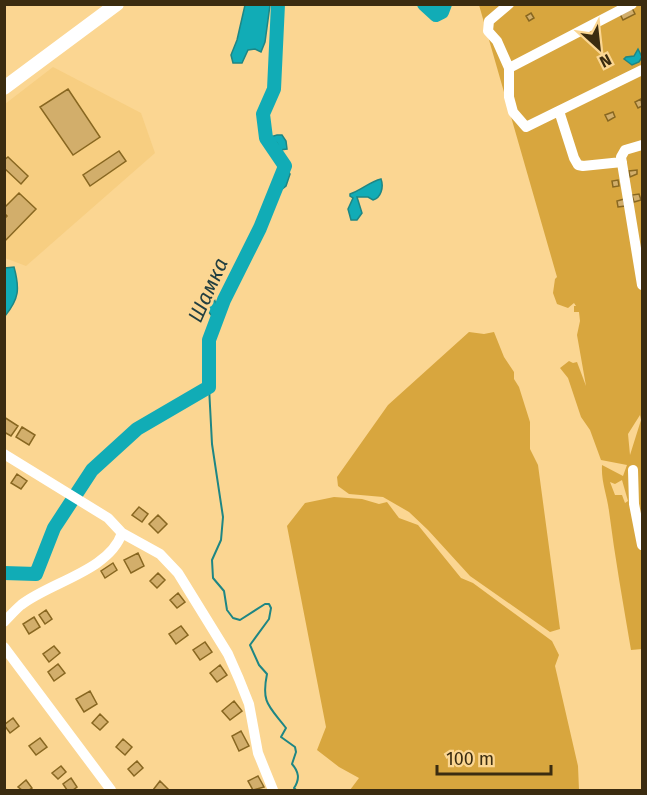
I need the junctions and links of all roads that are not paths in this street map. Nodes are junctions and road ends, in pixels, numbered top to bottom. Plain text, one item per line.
1 (117, 4) edge
2 (509, 4) edge
3 (632, 4) edge
4 (509, 68) junction
5 (642, 70) edge
6 (4, 88) edge
7 (559, 111) junction
8 (642, 145) edge
9 (622, 162) junction
10 (642, 285) edge
11 (4, 454) edge
12 (633, 470) dead end
13 (122, 533) junction
14 (642, 545) edge
15 (4, 622) edge
16 (4, 647) edge
17 (111, 790) edge
18 (273, 790) edge

1 - 6 main road
2 - 4 street
3 - 4 street
4 - 7 street
5 - 7 street
7 - 9 street
8 - 9 street
9 - 10 street
11 - 13 street
12 - 14 street
13 - 15 street
13 - 18 street
16 - 17 street

